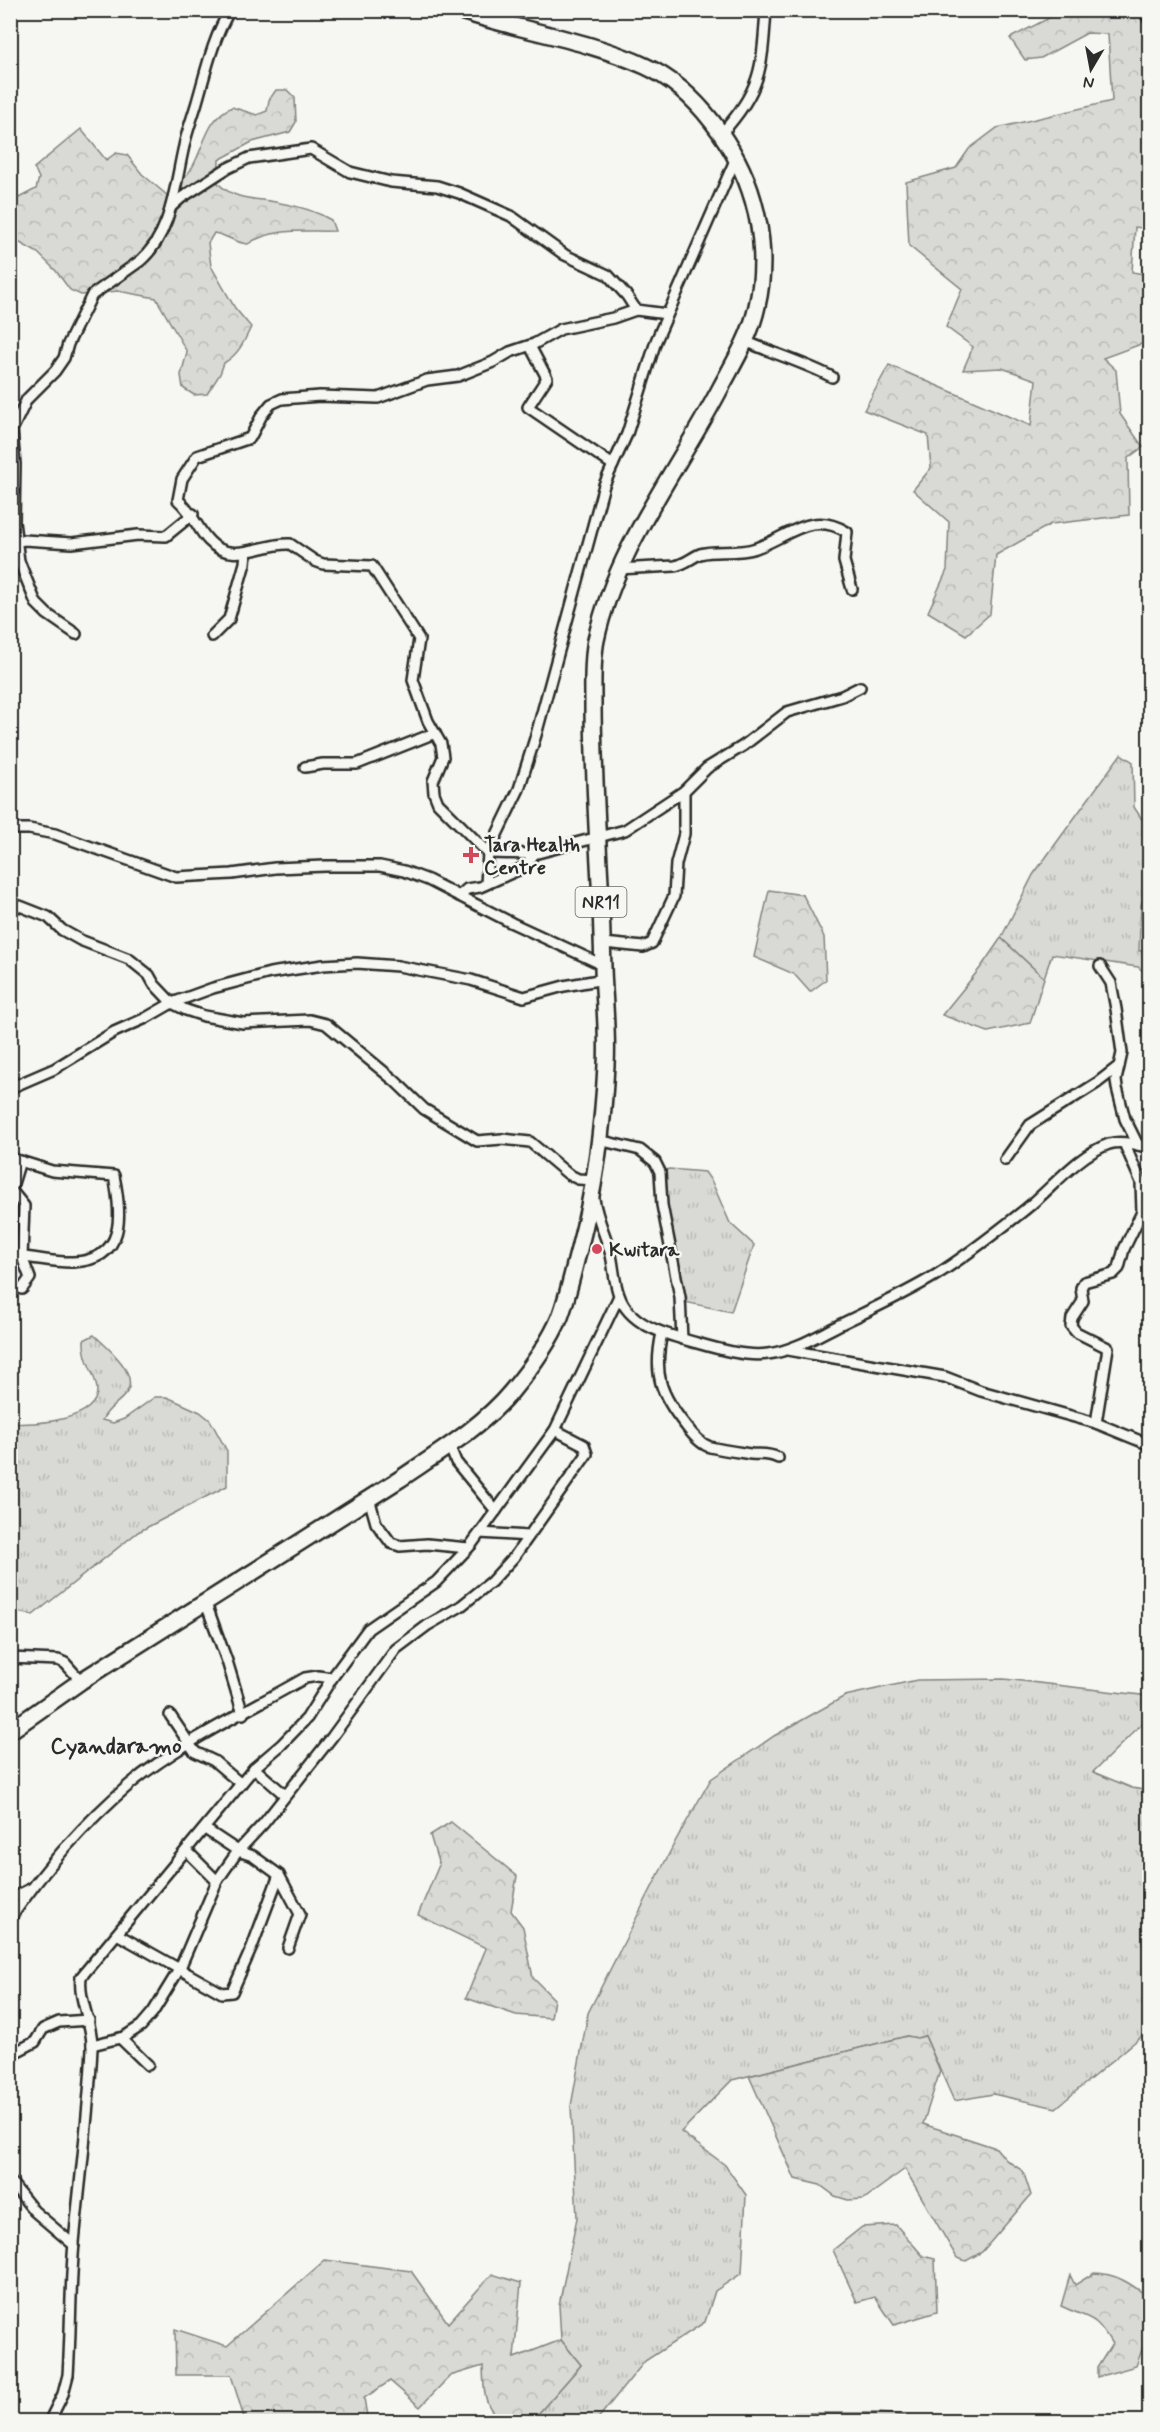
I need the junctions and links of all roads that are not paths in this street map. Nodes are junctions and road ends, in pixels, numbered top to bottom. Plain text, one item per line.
1 (230, 10) edge
2 (458, 10) edge
3 (766, 10) edge
4 (1143, 10) edge
5 (1149, 21) edge
6 (722, 133) junction
7 (736, 156) junction
8 (170, 209) junction
9 (636, 310) junction
10 (667, 314) junction
11 (745, 341) junction
12 (530, 346) junction
13 (832, 377) dead end
14 (11, 429) edge
15 (614, 465) junction
16 (193, 514) junction
17 (13, 542) edge
18 (246, 552) junction
19 (617, 569) junction
20 (852, 589) dead end
21 (76, 634) dead end
22 (212, 636) dead end
23 (860, 687) dead end
24 (435, 733) junction
25 (305, 767) dead end
26 (684, 791) junction
27 (10, 829) edge
28 (598, 837) junction
29 (488, 853) junction
30 (534, 854) junction
31 (486, 884) junction
32 (459, 896) junction
33 (10, 906) edge
34 (604, 944) junction
35 (1100, 966) dead end
36 (603, 972) junction
37 (172, 1003) junction
38 (1119, 1066) junction
39 (10, 1088) edge
40 (599, 1140) junction
41 (1124, 1143) junction
42 (1138, 1145) junction
43 (1149, 1148) edge
44 (15, 1160) edge
45 (1005, 1160) dead end
46 (594, 1187) junction
47 (22, 1257) junction
48 (22, 1289) dead end
49 (619, 1296) junction
50 (662, 1333) junction
51 (682, 1339) junction
52 (788, 1350) junction
53 (1096, 1423) junction
54 (555, 1430) junction
55 (450, 1444) junction
56 (1149, 1445) edge
57 (778, 1458) dead end
58 (369, 1498) junction
59 (496, 1511) junction
60 (480, 1533) junction
61 (528, 1536) junction
62 (468, 1548) junction
63 (205, 1601) junction
64 (10, 1658) edge
65 (332, 1678) junction
66 (81, 1681) junction
67 (170, 1714) dead end
68 (243, 1714) junction
69 (10, 1731) edge
70 (190, 1743) junction
71 (254, 1768) junction
72 (241, 1784) junction
73 (285, 1795) junction
74 (205, 1829) junction
75 (187, 1851) junction
76 (238, 1851) junction
77 (279, 1875) junction
78 (217, 1881) junction
79 (34, 1886) junction
80 (10, 1899) edge
81 (10, 1918) edge
82 (117, 1934) junction
83 (288, 1948) dead end
84 (180, 1968) junction
85 (89, 2020) junction
86 (120, 2038) junction
87 (92, 2044) junction
88 (10, 2055) edge
89 (148, 2065) dead end
90 (10, 2181) edge
91 (74, 2245) junction
92 (49, 2421) edge

1 - 8 street
2 - 6 highway, NR11
3 - 6 street
4 - 5 street
6 - 7 highway, NR11
7 - 10 street
7 - 11 highway, NR11
8 - 9 street
8 - 14 street
9 - 10 street
9 - 12 street
10 - 15 street
11 - 13 street
11 - 19 highway, NR11
12 - 15 street
12 - 16 street
14 - 17 street
15 - 29 street
16 - 17 street
16 - 18 street
17 - 21 street
18 - 22 street
18 - 24 street
19 - 20 street
19 - 28 highway, NR11
23 - 26 street
24 - 25 street
24 - 29 street
26 - 28 street
26 - 34 street
27 - 32 street
28 - 30 street
28 - 34 highway, NR11
29 - 30 street
29 - 31 street
30 - 31 street
31 - 32 street
32 - 36 street
33 - 37 street
34 - 36 highway, NR11
35 - 38 street
36 - 37 street
36 - 40 highway, NR11
37 - 39 street
37 - 46 street
38 - 42 street
38 - 45 street
40 - 46 highway, NR11
40 - 51 street
41 - 42 street
41 - 52 street
41 - 53 street
42 - 43 street
44 - 47 street
44 - 47 street
46 - 49 street
46 - 55 highway, NR11
47 - 48 street
49 - 50 street
49 - 54 street
50 - 51 street
50 - 57 street
51 - 52 street
52 - 53 street
53 - 56 street
54 - 59 street
54 - 61 street
55 - 58 highway, NR11
55 - 59 street
58 - 62 street
58 - 63 highway, NR11
59 - 60 street
60 - 61 street
60 - 62 street
61 - 73 street
62 - 65 street
63 - 66 highway, NR11
63 - 68 street
64 - 66 street
65 - 68 street
65 - 71 street
66 - 69 highway, NR11
67 - 70 street
68 - 70 street
70 - 72 street
70 - 79 street
71 - 72 street
71 - 73 street
72 - 74 street
73 - 76 street
74 - 75 street
74 - 76 street
75 - 78 street
75 - 82 street
76 - 77 street
76 - 78 street
77 - 83 street
77 - 84 street
78 - 84 street
79 - 80 street
79 - 81 street
82 - 84 street
82 - 85 street
84 - 86 street
85 - 87 street
85 - 88 street
86 - 87 street
86 - 89 street
87 - 91 street
90 - 91 street
91 - 92 street

